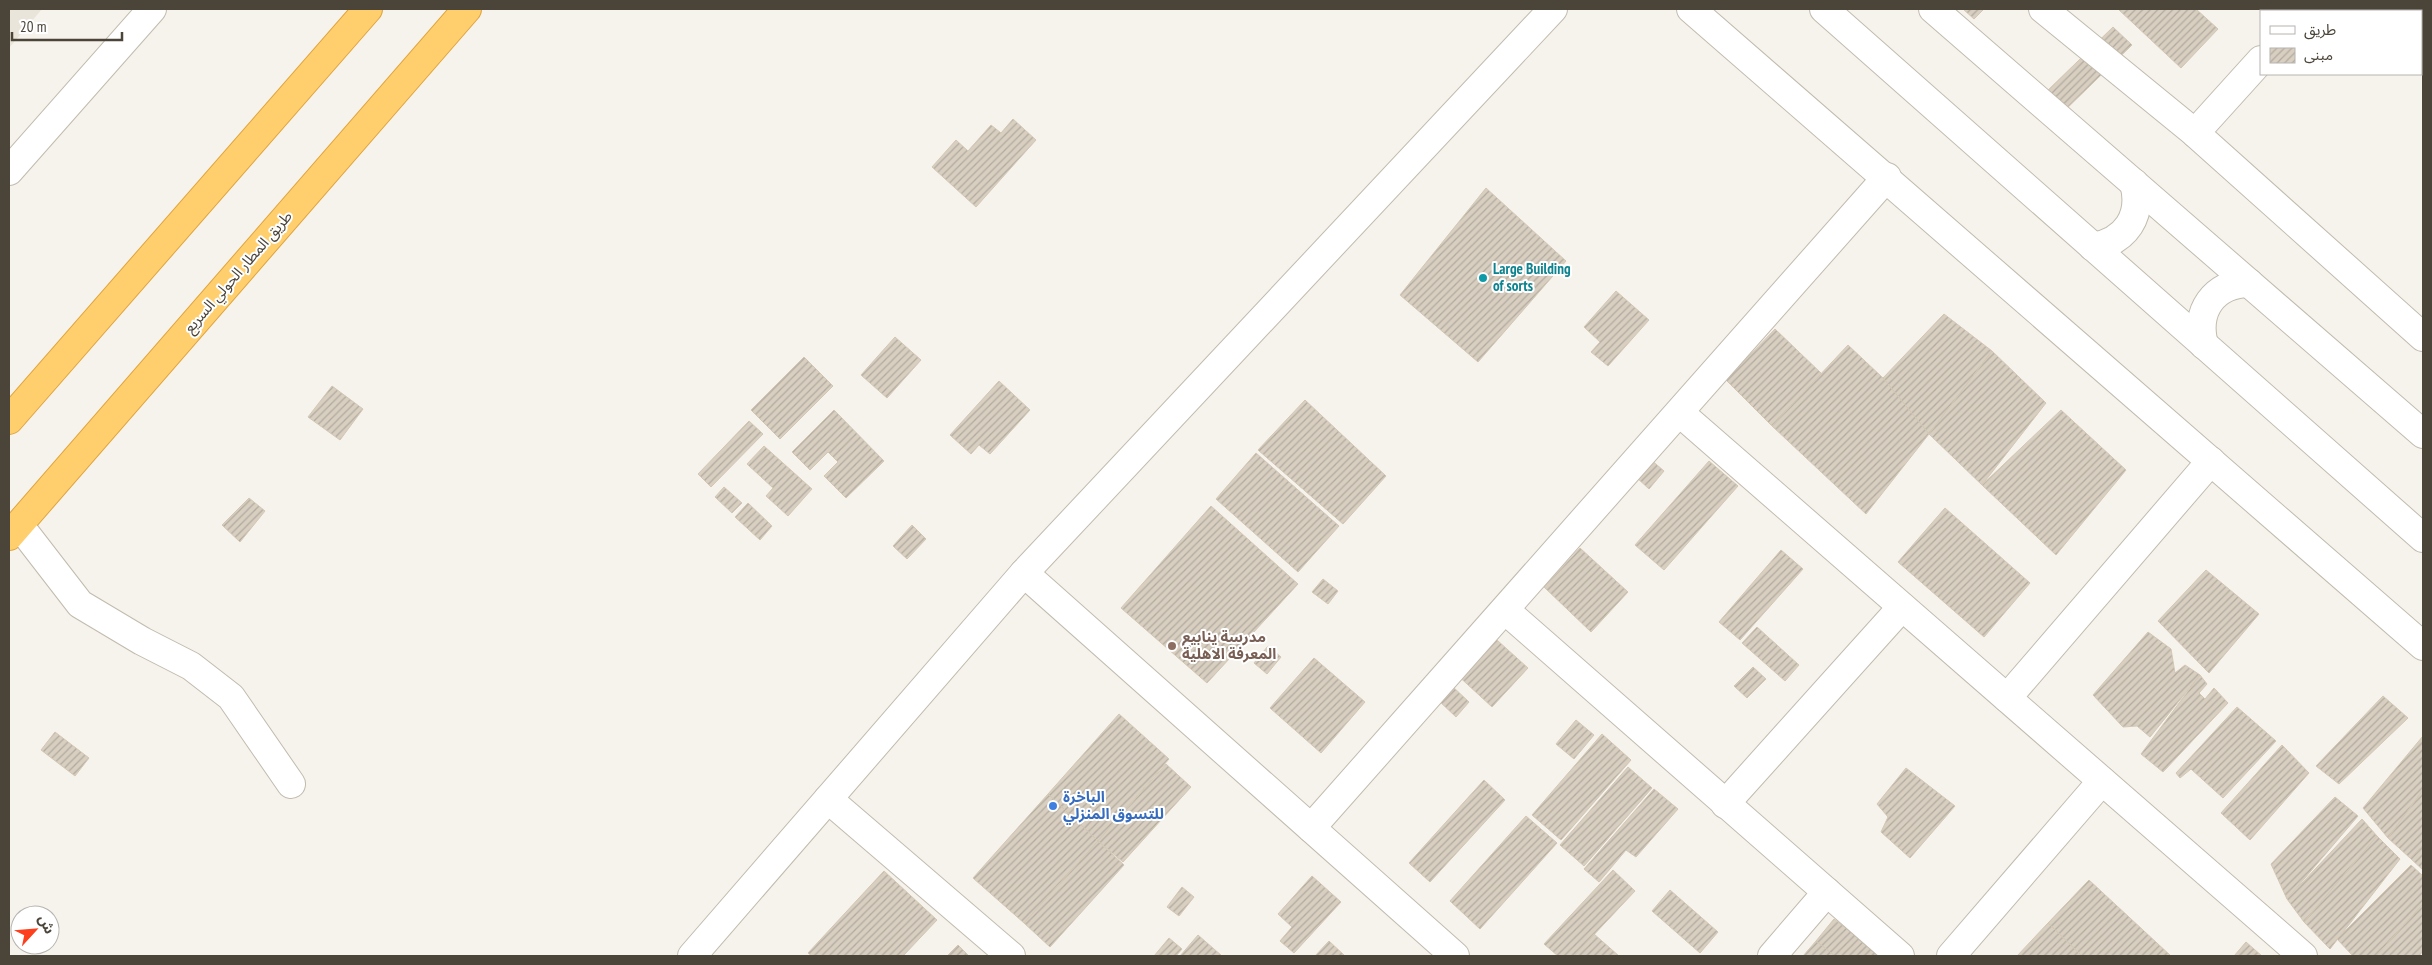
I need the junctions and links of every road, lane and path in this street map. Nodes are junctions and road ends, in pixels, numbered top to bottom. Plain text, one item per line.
1 (152, 9) edge
2 (368, 9) edge
3 (468, 9) edge
4 (1554, 9) edge
5 (1691, 9) edge
6 (1824, 9) edge
7 (1933, 9) edge
8 (2043, 9) edge
9 (2260, 61) edge
10 (2195, 133) junction
11 (9, 171) edge
12 (1887, 178) junction
13 (2134, 183) junction
14 (2093, 247) junction
15 (2249, 283) junction
16 (2423, 337) edge
17 (2204, 345) junction
18 (1680, 413) junction
19 (9, 420) edge
20 (2423, 434) edge
21 (2211, 460) junction
22 (14, 530) edge
23 (2423, 538) edge
24 (1024, 573) junction
25 (1902, 607) junction
26 (1505, 610) junction
27 (2423, 646) edge
28 (2007, 698) junction
29 (2102, 781) junction
30 (291, 784) dead end
31 (828, 799) junction
32 (1726, 804) junction
33 (1311, 828) junction
34 (1827, 892) junction
35 (692, 956) edge
36 (1011, 956) edge
37 (1455, 956) edge
38 (1772, 956) edge
39 (1900, 956) edge
40 (1951, 956) edge
41 (2303, 956) edge

1 - 11 street
2 - 19 highway
3 - 22 highway, طريق المطار الحولي السريع
4 - 24 street
5 - 12 street
6 - 14 street
7 - 13 street
8 - 10 street
9 - 10 street
10 - 16 street
12 - 18 street
12 - 21 street
13 - 14 street
13 - 15 street
14 - 17 street
15 - 17 street
15 - 20 street
17 - 23 street
18 - 25 street
18 - 26 street
21 - 27 street
21 - 28 street
22 - 30 street
24 - 31 street
24 - 33 street
25 - 28 street
25 - 32 street
26 - 32 street
26 - 33 street
28 - 29 street
29 - 40 street
29 - 41 street
31 - 35 street
31 - 36 street
32 - 34 street
33 - 37 street
34 - 38 street
34 - 39 street

